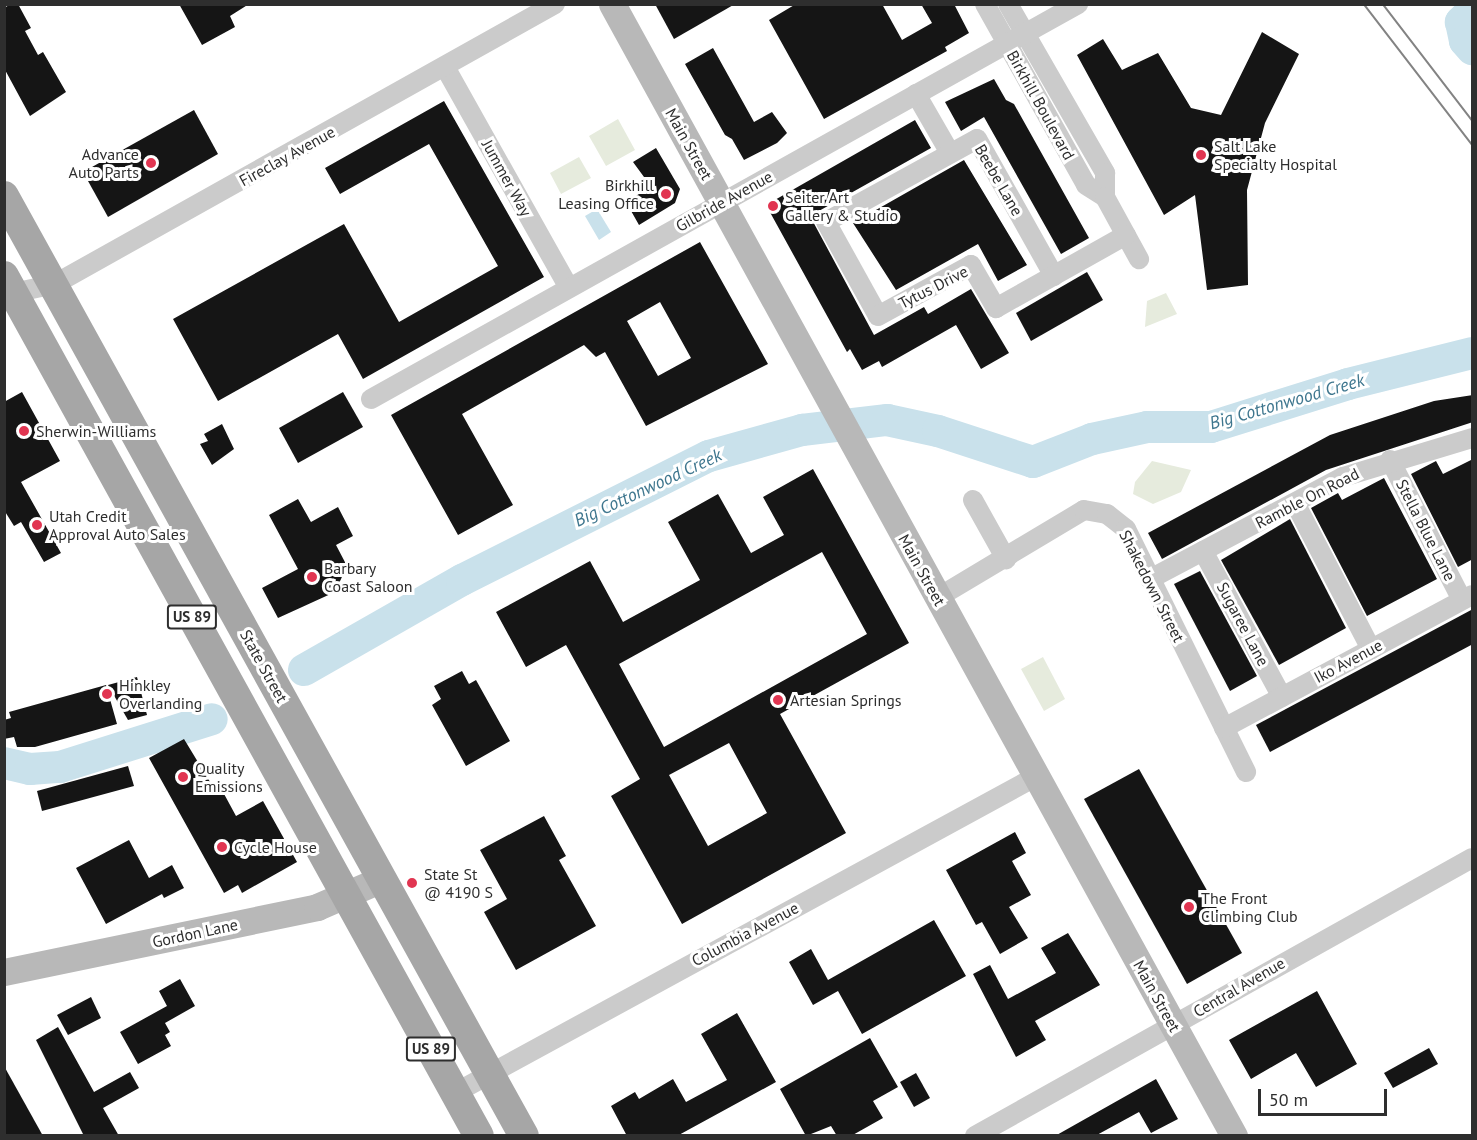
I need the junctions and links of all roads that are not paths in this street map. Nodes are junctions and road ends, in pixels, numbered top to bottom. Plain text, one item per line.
1 (555, 4) edge
2 (612, 4) edge
3 (985, 4) edge
4 (1008, 4) edge
5 (1078, 4) edge
6 (1025, 33) junction
7 (1006, 44) junction
8 (445, 67) junction
9 (916, 94) junction
10 (950, 153) junction
11 (4, 196) edge
12 (1105, 196) junction
13 (721, 203) junction
14 (826, 222) joint
15 (1126, 235) junction
16 (1139, 259) dead end
17 (1054, 276) junction
18 (9, 284) edge
19 (55, 284) junction
20 (569, 288) junction
21 (371, 399) dead end
22 (1473, 438) edge
23 (1390, 460) junction
24 (973, 500) dead end
25 (1295, 503) junction
26 (1203, 551) junction
27 (1006, 559) junction
28 (1150, 579) junction
29 (938, 598) junction
30 (1467, 598) edge
31 (1371, 649) junction
32 (1282, 697) junction
33 (1224, 728) junction
34 (1246, 772) dead end
35 (1035, 777) junction
36 (1473, 858) edge
37 (382, 879) junction
38 (347, 897) junction
39 (4, 972) edge
40 (1173, 1026) junction
41 (490, 1074) junction
42 (455, 1093) junction
43 (479, 1136) edge
44 (524, 1136) edge
45 (975, 1136) edge
46 (1234, 1136) edge

1 - 8 street, Fireclay Avenue
2 - 13 street, Main Street
3 - 7 street, Birkhill Boulevard
4 - 6 street, Birkhill Boulevard
5 - 6 street, Gilbride Avenue
6 - 7 street, Gilbride Avenue
6 - 12 street, Birkhill Boulevard
7 - 9 street, Gilbride Avenue
7 - 12 street, Birkhill Boulevard
8 - 19 street, Fireclay Avenue
8 - 20 street, Jummer Way
9 - 10 street
9 - 13 street, Gilbride Avenue
10 - 14 street, Beebe Lane
10 - 17 street, Beebe Lane
11 - 19 main road, State Street / US 89
12 - 15 street, Birkhill Boulevard
13 - 20 street, Gilbride Avenue
13 - 29 street, Main Street
14 - 17 street, Tytus Drive
15 - 16 street, Birkhill Boulevard
15 - 17 street, Tytus Drive
18 - 19 street, Fireclay Avenue
18 - 38 main road, US 89
19 - 37 main road, State Street / US 89
20 - 21 street, Gilbride Avenue
22 - 23 street, Ramble On Road
23 - 25 street, Ramble On Road
23 - 30 street, Stella Blue Lane
24 - 27 street
25 - 26 street, Ramble On Road
25 - 31 street
26 - 28 street, Ramble On Road
26 - 32 street, Sugaree Lane
27 - 28 street, Shakedown Street
27 - 29 street, Shakedown Street
28 - 33 street, Shakedown Street
29 - 35 street, Main Street
30 - 31 street, Iko Avenue
31 - 32 street, Iko Avenue
32 - 33 street, Iko Avenue
33 - 34 street, Shakedown Street
35 - 40 street, Main Street
35 - 41 street, Columbia Avenue
36 - 40 street, Central Avenue
37 - 38 street, Gordon Lane
37 - 41 main road, State Street / US 89
38 - 39 street, Gordon Lane
38 - 42 main road, US 89
40 - 45 street, Central Avenue
40 - 46 street, Main Street
41 - 42 street, Columbia Avenue
41 - 44 main road, State Street / US 89
42 - 43 main road, US 89

